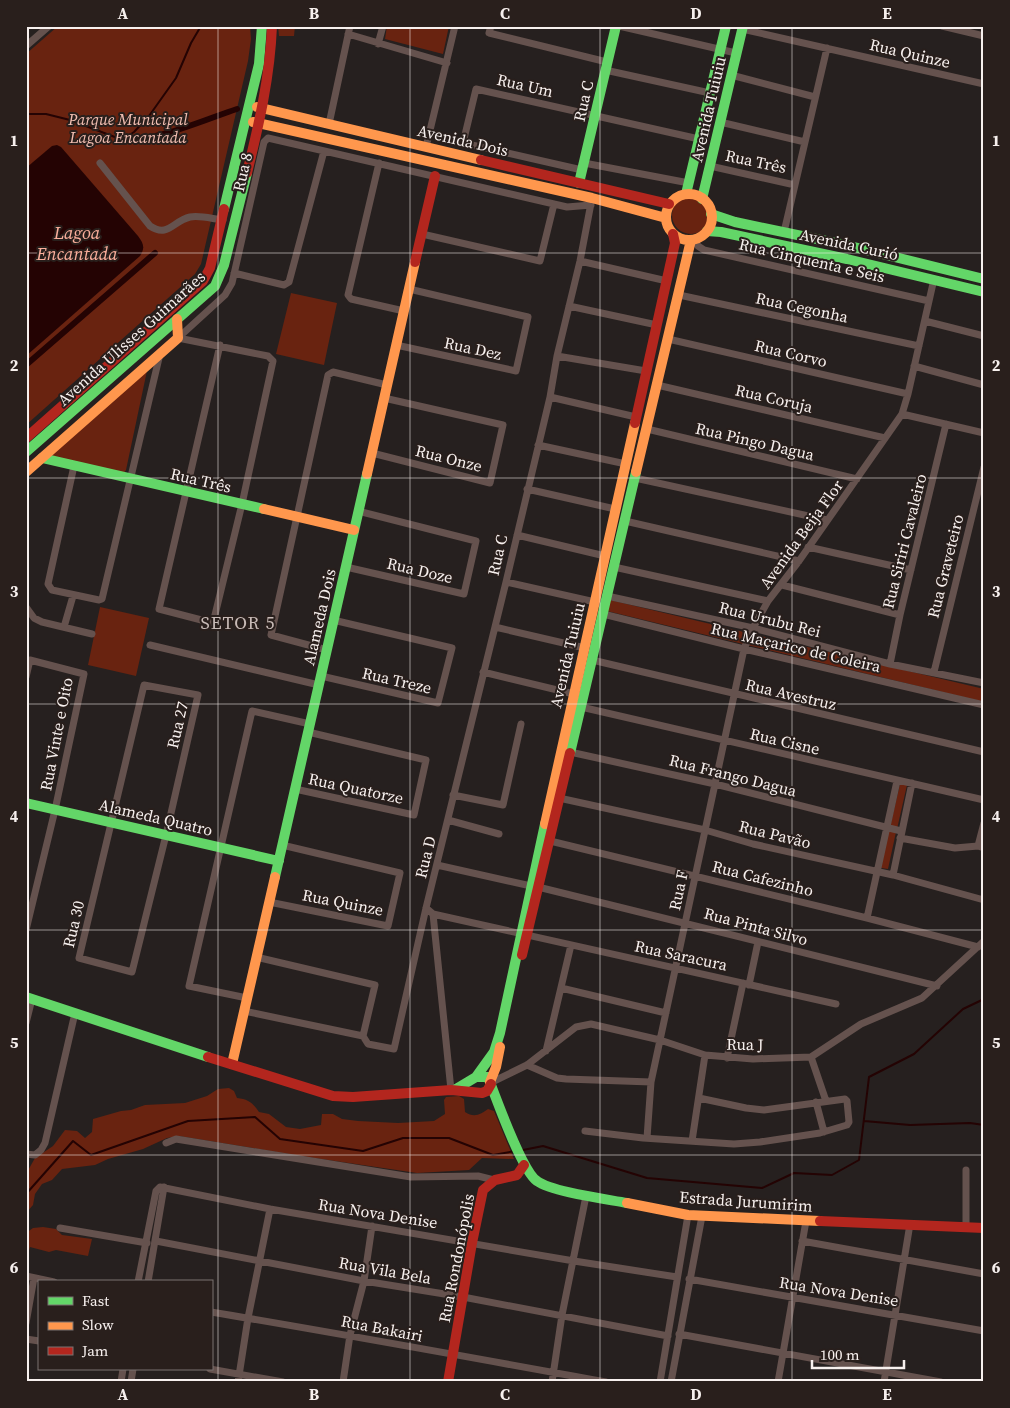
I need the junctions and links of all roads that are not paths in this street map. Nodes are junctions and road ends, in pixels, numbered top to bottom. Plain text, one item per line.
1 (262, 26) edge
2 (272, 26) edge
3 (383, 26) edge
4 (454, 26) edge
5 (491, 26) edge
6 (617, 26) edge
7 (726, 26) edge
8 (942, 26) edge
9 (47, 27) edge
10 (742, 28) edge
11 (349, 30) edge
12 (984, 36) edge
13 (378, 44) junction
14 (26, 46) edge
15 (827, 48) junction
16 (720, 49) junction
17 (736, 53) junction
18 (446, 63) junction
19 (606, 66) junction
20 (731, 75) junction
21 (984, 84) edge
22 (710, 93) junction
23 (816, 97) junction
24 (249, 105) junction
25 (263, 108) junction
26 (595, 115) junction
27 (245, 121) junction
28 (720, 122) junction
29 (259, 123) junction
30 (329, 124) junction
31 (294, 130) junction
32 (699, 139) junction
33 (344, 141) junction
34 (805, 142) junction
35 (292, 143) junction
36 (426, 147) junction
37 (324, 150) junction
38 (341, 154) junction
39 (414, 157) junction
40 (100, 163) dead end
41 (379, 163) junction
42 (583, 166) junction
43 (710, 166) junction
44 (412, 170) junction
45 (435, 176) junction
46 (579, 183) junction
47 (689, 183) junction
48 (795, 185) junction
49 (686, 194) junction
50 (702, 199) junction
51 (591, 202) junction
52 (554, 204) junction
53 (670, 204) junction
54 (711, 214) junction
55 (666, 218) junction
56 (223, 220) junction
57 (707, 231) junction
58 (784, 232) junction
59 (422, 234) junction
60 (674, 234) junction
61 (693, 240) junction
62 (580, 261) junction
63 (234, 273) junction
64 (934, 279) junction
65 (984, 279) edge
66 (667, 281) junction
67 (409, 289) junction
68 (983, 290) edge
69 (678, 295) junction
70 (929, 301) junction
71 (569, 306) junction
72 (404, 311) junction
73 (177, 319) junction
74 (925, 321) junction
75 (657, 325) junction
76 (984, 336) edge
77 (178, 338) junction
78 (668, 339) junction
79 (220, 345) junction
80 (396, 346) junction
81 (919, 346) junction
82 (160, 353) junction
83 (556, 356) junction
84 (914, 366) junction
85 (646, 372) junction
86 (387, 385) junction
87 (657, 385) junction
88 (984, 385) edge
89 (908, 394) junction
90 (550, 397) junction
91 (384, 398) junction
92 (902, 414) junction
93 (636, 416) junction
94 (946, 424) junction
95 (647, 429) junction
96 (984, 433) edge
97 (26, 438) edge
98 (885, 438) junction
99 (538, 445) junction
100 (26, 452) edge
101 (372, 453) junction
102 (42, 458) junction
103 (626, 464) junction
104 (74, 466) junction
105 (984, 467) edge
106 (26, 472) edge
107 (635, 478) junction
108 (857, 479) junction
109 (130, 480) junction
110 (620, 488) junction
111 (527, 489) junction
112 (187, 490) junction
113 (632, 491) junction
114 (242, 504) junction
115 (615, 510) junction
116 (358, 511) junction
117 (297, 516) junction
118 (828, 520) junction
119 (625, 521) junction
120 (354, 530) junction
121 (517, 535) junction
122 (808, 547) junction
123 (605, 556) junction
124 (799, 561) junction
125 (346, 567) junction
126 (614, 567) junction
127 (911, 570) junction
128 (506, 582) junction
129 (782, 585) junction
130 (73, 596) junction
131 (607, 596) junction
132 (595, 602) junction
133 (768, 602) junction
134 (26, 606) edge
135 (603, 614) junction
136 (900, 615) junction
137 (333, 620) junction
138 (495, 627) junction
139 (64, 628) junction
140 (753, 628) junction
141 (92, 634) dead end
142 (150, 645) dead end
143 (585, 648) junction
144 (744, 649) junction
145 (326, 650) junction
146 (592, 660) junction
147 (890, 664) junction
148 (483, 672) junction
149 (934, 672) junction
150 (26, 677) edge
151 (320, 680) junction
152 (983, 681) edge
153 (574, 694) junction
154 (734, 695) junction
155 (984, 705) edge
156 (581, 707) junction
157 (573, 718) junction
158 (521, 724) dead end
159 (309, 728) junction
160 (724, 740) junction
161 (570, 752) junction
162 (984, 752) edge
163 (898, 781) junction
164 (912, 783) junction
165 (715, 784) junction
166 (295, 789) junction
167 (454, 794) junction
168 (559, 798) junction
169 (984, 800) edge
170 (26, 803) edge
171 (55, 810) junction
172 (448, 820) junction
173 (111, 823) junction
174 (984, 823) edge
175 (888, 828) junction
176 (705, 830) junction
177 (499, 834) dead end
178 (901, 834) junction
179 (166, 835) junction
180 (545, 839) junction
181 (282, 845) junction
182 (981, 847) edge
183 (220, 848) junction
184 (278, 861) junction
185 (437, 865) junction
186 (877, 872) junction
187 (893, 875) junction
188 (696, 876) junction
189 (534, 886) junction
190 (984, 900) edge
191 (269, 902) junction
192 (426, 908) junction
193 (433, 914) junction
194 (867, 918) junction
195 (686, 922) junction
196 (26, 930) edge
197 (523, 934) junction
198 (984, 941) edge
199 (758, 942) junction
200 (571, 945) junction
201 (978, 947) junction
202 (256, 957) junction
203 (676, 969) junction
204 (746, 984) junction
205 (937, 986) junction
206 (561, 988) junction
207 (29, 998) edge
208 (247, 998) junction
209 (836, 1004) dead end
210 (244, 1011) junction
211 (76, 1013) junction
212 (666, 1013) junction
213 (26, 1023) edge
214 (363, 1036) junction
215 (660, 1040) junction
216 (546, 1050) junction
217 (705, 1055) junction
218 (811, 1056) junction
219 (727, 1058) junction
220 (232, 1064) junction
221 (528, 1065) junction
222 (475, 1078) junction
223 (651, 1082) junction
224 (490, 1083) junction
225 (454, 1090) junction
226 (480, 1093) junction
227 (699, 1098) junction
228 (826, 1101) junction
229 (816, 1102) junction
230 (501, 1112) junction
231 (585, 1131) dead end
232 (824, 1132) junction
233 (647, 1138) junction
234 (692, 1141) junction
235 (166, 1143) dead end
236 (26, 1154) edge
237 (523, 1163) junction
238 (966, 1170) dead end
239 (494, 1180) junction
240 (164, 1187) junction
241 (586, 1196) junction
242 (270, 1210) junction
243 (688, 1215) junction
244 (702, 1216) junction
245 (806, 1221) junction
246 (910, 1224) junction
247 (372, 1226) junction
248 (60, 1228) dead end
249 (966, 1228) junction
250 (984, 1228) edge
251 (156, 1241) junction
252 (802, 1242) junction
253 (147, 1243) junction
254 (472, 1243) junction
255 (904, 1259) junction
256 (260, 1261) junction
257 (574, 1262) junction
258 (984, 1274) edge
259 (26, 1276) edge
260 (677, 1277) junction
261 (34, 1278) junction
262 (44, 1280) edge
263 (138, 1280) edge
264 (148, 1280) edge
265 (689, 1280) junction
266 (364, 1281) junction
267 (463, 1297) junction
268 (792, 1297) junction
269 (212, 1312) edge
270 (894, 1314) junction
271 (562, 1315) junction
272 (248, 1318) junction
273 (26, 1323) edge
274 (984, 1331) edge
275 (679, 1334) junction
276 (350, 1335) junction
277 (668, 1336) junction
278 (453, 1354) junction
279 (783, 1354) junction
280 (212, 1370) edge
281 (886, 1371) junction
282 (554, 1372) junction
283 (238, 1378) edge
284 (283, 1382) edge
285 (343, 1382) edge
286 (448, 1382) edge
287 (552, 1382) edge
288 (606, 1382) edge
289 (660, 1382) edge
290 (671, 1382) edge
291 (778, 1382) edge
292 (884, 1382) edge
293 (941, 1382) edge

1 - 24 main road, Avenida Ulisses Guimarães
2 - 25 main road, Avenida Ulisses Guimarães
3 - 13 street
4 - 18 street
5 - 19 street
6 - 16 street
6 - 19 main road, Rua C
7 - 16 main road, Avenida Tuiuiu
8 - 12 street
9 - 14 street
10 - 15 street, Rua Quinze
10 - 17 main road, Avenida Tuiuiu
11 - 13 street
11 - 30 street
13 - 18 street
15 - 21 street, Rua Quinze
15 - 23 street
16 - 17 street
16 - 22 main road, Avenida Tuiuiu
17 - 20 main road, Avenida Tuiuiu
18 - 36 street
19 - 22 street
19 - 26 main road, Rua C
20 - 23 street
20 - 28 main road, Avenida Tuiuiu
22 - 32 main road, Avenida Tuiuiu
23 - 34 street
24 - 25 main road, Avenida Dois
24 - 27 main road, Avenida Ulisses Guimarães
25 - 29 main road, Avenida Ulisses Guimarães
25 - 30 main road, Avenida Dois
26 - 32 street
26 - 42 main road, Rua C
26 - 42 street, Rua Um
27 - 29 main road, Avenida Dois
27 - 56 main road, Avenida Ulisses Guimarães
28 - 34 street
28 - 43 main road, Avenida Tuiuiu
29 - 31 main road, Avenida Dois
29 - 73 main road, Avenida Ulisses Guimarães
30 - 36 main road, Avenida Dois
31 - 33 main road, Avenida Dois
31 - 35 street
32 - 47 main road, Avenida Tuiuiu
33 - 38 street
33 - 39 main road, Avenida Dois
34 - 48 street
35 - 37 street, Rua 8
35 - 63 street, Rua 8
36 - 46 main road, Avenida Dois
37 - 38 street, Rua 8
37 - 63 street
38 - 41 street, Rua 8
39 - 44 street
39 - 51 main road, Avenida Dois
40 - 56 street
41 - 44 street, Rua 8
41 - 72 street
42 - 46 main road, Rua C
42 - 47 street
43 - 48 street, Rua Três
43 - 50 main road, Avenida Tuiuiu
44 - 45 street, Rua 8
45 - 52 street, Rua 8
45 - 59 main road, Alameda Dois
46 - 53 main road, Avenida Dois
47 - 49 main road, Avenida Tuiuiu
48 - 58 street
49 - 50 main road
49 - 53 main road
50 - 54 main road
51 - 52 street, Rua 8
51 - 55 main road, Avenida Dois
51 - 62 street
52 - 59 street
53 - 55 main road
54 - 57 main road
54 - 58 main road, Avenida Curió
55 - 60 main road
56 - 97 main road, Avenida Ulisses Guimarães
57 - 61 main road
57 - 64 main road, Avenida Curió
58 - 65 main road, Avenida Curió
59 - 67 main road, Alameda Dois
60 - 61 main road
60 - 66 main road, Avenida Tuiuiu
61 - 69 main road, Avenida Tuiuiu
61 - 70 street, Rua Cinquenta e Seis
62 - 66 street
62 - 71 street, Rua C
63 - 77 street, Rua 8
64 - 68 main road, Avenida Curió
64 - 70 street, Avenida Beija Flor
66 - 75 main road, Avenida Tuiuiu
67 - 72 main road, Alameda Dois
67 - 80 street, Rua Dez
69 - 78 main road, Avenida Tuiuiu
69 - 81 street, Rua Cegonha
70 - 74 street, Avenida Beija Flor
71 - 75 street
71 - 83 street, Rua C
72 - 80 main road, Alameda Dois
73 - 77 main road
73 - 100 main road, Avenida Ulisses Guimarães
74 - 76 street
74 - 81 street, Avenida Beija Flor
75 - 85 main road, Avenida Tuiuiu
77 - 79 street
77 - 82 main road, Rua 8
78 - 87 main road, Avenida Tuiuiu
78 - 89 street, Rua Corvo
79 - 112 street
79 - 114 street
80 - 86 main road, Alameda Dois
81 - 84 street, Avenida Beija Flor
82 - 102 main road, Rua 8
82 - 109 street
83 - 85 street
83 - 90 street, Rua C
84 - 88 street
84 - 89 street, Avenida Beija Flor
85 - 93 main road, Avenida Tuiuiu
86 - 91 main road, Alameda Dois
86 - 117 street
87 - 95 main road, Avenida Tuiuiu
87 - 98 street, Rua Coruja
89 - 92 street, Avenida Beija Flor
90 - 93 street
90 - 99 street, Rua C
91 - 101 main road, Alameda Dois
91 - 101 street, Rua Onze
92 - 94 street
92 - 98 street, Avenida Beija Flor
93 - 103 main road, Avenida Tuiuiu
94 - 96 street
94 - 127 street, Rua Siriri Cavaleiro
95 - 107 main road, Avenida Tuiuiu
95 - 108 street, Rua Pingo Dagua
98 - 108 street, Avenida Beija Flor
99 - 103 street
99 - 111 street, Rua C
101 - 116 main road, Alameda Dois
102 - 104 main road, Rua Três
102 - 106 main road, Rua 8
103 - 110 main road, Avenida Tuiuiu
104 - 109 main road, Rua Três
104 - 130 street
105 - 149 street, Rua Graveteiro
107 - 113 main road, Avenida Tuiuiu
107 - 118 street
108 - 118 street, Avenida Beija Flor
109 - 112 main road, Rua Três
109 - 130 street
110 - 113 main road
110 - 115 main road, Avenida Tuiuiu
111 - 115 street
111 - 121 street, Rua C
112 - 114 main road, Rua Três
112 - 114 street
113 - 119 main road, Avenida Tuiuiu
114 - 117 main road, Rua Três
115 - 123 main road, Avenida Tuiuiu
116 - 120 main road, Alameda Dois
116 - 125 street, Rua Doze
117 - 120 main road, Rua Três
117 - 145 street
118 - 122 street, Avenida Beija Flor
119 - 124 street
119 - 126 main road, Avenida Tuiuiu
120 - 125 main road, Alameda Dois
121 - 123 street
121 - 128 street, Rua C
122 - 124 street, Avenida Beija Flor
122 - 127 street
123 - 132 main road, Avenida Tuiuiu
124 - 129 street, Avenida Beija Flor
125 - 137 main road, Alameda Dois
126 - 131 main road, Avenida Tuiuiu
126 - 133 street
127 - 136 street, Rua Siriri Cavaleiro
128 - 132 street
128 - 138 street, Rua C
129 - 133 street, Avenida Beija Flor
129 - 136 street
130 - 139 street
131 - 135 main road, Avenida Tuiuiu
131 - 140 street, Rua Urubu Rei
132 - 143 main road, Avenida Tuiuiu
133 - 140 street, Avenida Beija Flor
134 - 139 street
135 - 144 street, Rua Maçarico de Coleira
135 - 146 main road, Avenida Tuiuiu
136 - 147 street, Rua Siriri Cavaleiro
137 - 145 main road, Alameda Dois
137 - 151 street, Rua Treze
138 - 143 street
138 - 148 street, Rua C
139 - 141 street
140 - 144 street, Avenida Beija Flor
140 - 147 street, Rua Urubu Rei
142 - 151 street
143 - 153 main road, Avenida Tuiuiu
144 - 154 street, Rua F
144 - 155 street, Rua Maçarico de Coleira
145 - 151 main road, Alameda Dois
146 - 154 street, Rua Avestruz
146 - 156 main road, Avenida Tuiuiu
147 - 149 street, Rua Urubu Rei
148 - 153 street
148 - 167 street, Rua D
149 - 152 street, Rua Urubu Rei
150 - 171 street, Rua Vinte e Oito
151 - 159 main road, Alameda Dois
153 - 157 main road, Avenida Tuiuiu
154 - 160 street, Rua F
154 - 162 street, Rua Avestruz
156 - 157 main road, Avenida Tuiuiu
156 - 160 street, Rua Cisne
157 - 161 main road, Avenida Tuiuiu
157 - 180 main road, Avenida Tuiuiu
158 - 167 street
159 - 166 main road, Alameda Dois
159 - 166 street, Rua Quatorze
159 - 183 street
160 - 163 street, Rua Cisne
160 - 165 street, Rua F
161 - 165 street, Rua Frango Dagua
161 - 168 main road, Avenida Tuiuiu
163 - 164 street, Rua Cisne
163 - 175 street
164 - 169 street, Rua Cisne
164 - 178 street
165 - 175 street, Rua Frango Dagua
165 - 176 street, Rua F
166 - 181 main road, Alameda Dois
167 - 172 street, Rua D
168 - 176 street, Rua Pavão
168 - 180 main road, Avenida Tuiuiu
170 - 171 main road, Alameda Quatro
171 - 173 main road, Alameda Quatro
171 - 196 street
172 - 177 street
172 - 185 street, Rua D
173 - 179 main road, Alameda Quatro
173 - 179 street, Rua 30
173 - 179 street, Rua 27
174 - 182 street
175 - 178 street, Rua Frango Dagua
175 - 186 street
176 - 186 street, Rua Pavão
176 - 188 street, Rua F
178 - 182 street
178 - 187 street
179 - 183 main road, Alameda Quatro
180 - 188 street, Rua Cafezinho
180 - 189 main road, Avenida Tuiuiu
181 - 184 main road, Alameda Dois
181 - 191 street, Rua Quinze
183 - 184 main road, Alameda Quatro
183 - 208 street
184 - 191 main road, Alameda Dois
185 - 189 street, Rua Pinta Silvo
185 - 192 street, Rua D
186 - 187 street, Rua Pavão
186 - 194 street
187 - 190 street, Rua Pavão
188 - 194 street, Rua Cafezinho
188 - 195 street, Rua F
189 - 195 street, Rua Pinta Silvo
189 - 197 main road, Avenida Tuiuiu
191 - 202 main road, Alameda Dois
192 - 193 street
192 - 214 street, Rua D
193 - 197 street, Rua Saracura
193 - 225 street
194 - 201 street, Rua Cafezinho
195 - 199 street, Rua Pinta Silvo
195 - 203 street, Rua F
197 - 200 street, Rua Saracura
197 - 222 main road, Avenida Tuiuiu
197 - 224 main road, Avenida Tuiuiu
198 - 201 street
199 - 204 street
199 - 205 street, Rua Pinta Silvo
200 - 203 street, Rua Saracura
200 - 206 street
201 - 205 street
202 - 208 main road, Alameda Dois
202 - 214 street
203 - 204 street, Rua Saracura
203 - 212 street, Rua F
204 - 209 street, Rua Saracura
204 - 219 street
205 - 218 street
206 - 212 street
206 - 216 street
207 - 211 main road
207 - 213 street
208 - 210 main road, Alameda Dois
210 - 214 street
210 - 220 main road, Alameda Dois
211 - 220 main road
211 - 236 street
212 - 215 street, Rua F
215 - 216 street, Rua J
215 - 217 street, Rua J
215 - 223 street, Rua F
216 - 221 street, Rua J
217 - 219 street, Rua J
217 - 227 street
218 - 219 street, Rua J
218 - 228 street
220 - 225 main road
221 - 223 street
221 - 224 street, Rua J
222 - 224 main road
222 - 225 main road
222 - 226 main road
223 - 233 street, Rua F
224 - 226 main road
224 - 230 main road
225 - 226 main road
226 - 230 main road
227 - 229 street
227 - 234 street
228 - 229 street
228 - 232 street
229 - 232 street
230 - 237 main road
231 - 233 street
232 - 234 street
233 - 234 street
235 - 239 street
237 - 239 main road, Rua Rondonópolis
237 - 241 main road, Estrada Jurumirim
238 - 249 street
239 - 254 main road, Rua Rondonópolis
240 - 242 street, Rua Nova Denise
240 - 251 street
240 - 253 street
241 - 243 main road, Estrada Jurumirim
241 - 257 street
242 - 247 street, Rua Nova Denise
242 - 256 street
243 - 244 main road, Estrada Jurumirim
243 - 260 street
244 - 245 main road, Estrada Jurumirim
244 - 265 street
245 - 246 main road, Estrada Jurumirim
245 - 252 street
246 - 249 main road, Estrada Jurumirim
246 - 255 street
247 - 254 street, Rua Nova Denise
247 - 266 street
248 - 253 street
249 - 250 main road, Estrada Jurumirim
251 - 256 street, Rua Vila Bela
251 - 264 street
252 - 255 street
252 - 268 street
253 - 263 street
254 - 257 street, Rua Nova Denise
254 - 267 main road, Rua Rondonópolis
255 - 258 street
255 - 270 street
256 - 266 street, Rua Vila Bela
256 - 272 street
257 - 260 street, Rua Nova Denise
257 - 271 street
259 - 261 street
260 - 277 street
261 - 262 street
261 - 273 street
265 - 268 street, Rua Nova Denise
265 - 275 street
266 - 267 street, Rua Vila Bela
266 - 276 street
267 - 271 street, Rua Vila Bela
267 - 278 main road, Rua Rondonópolis
268 - 270 street, Rua Nova Denise
268 - 279 street
269 - 272 street, Rua Bakairi
270 - 274 street, Rua Nova Denise
270 - 281 street
271 - 277 street, Rua Vila Bela
271 - 282 street
272 - 276 street, Rua Bakairi
272 - 283 street
275 - 279 street
275 - 290 street
276 - 278 street, Rua Bakairi
276 - 285 street
277 - 289 street
278 - 282 street, Rua Bakairi
278 - 286 main road, Rua Rondonópolis
279 - 281 street
279 - 291 street
280 - 283 street
281 - 292 street
281 - 293 street
282 - 287 street
282 - 288 street, Rua Bakairi
283 - 284 street

